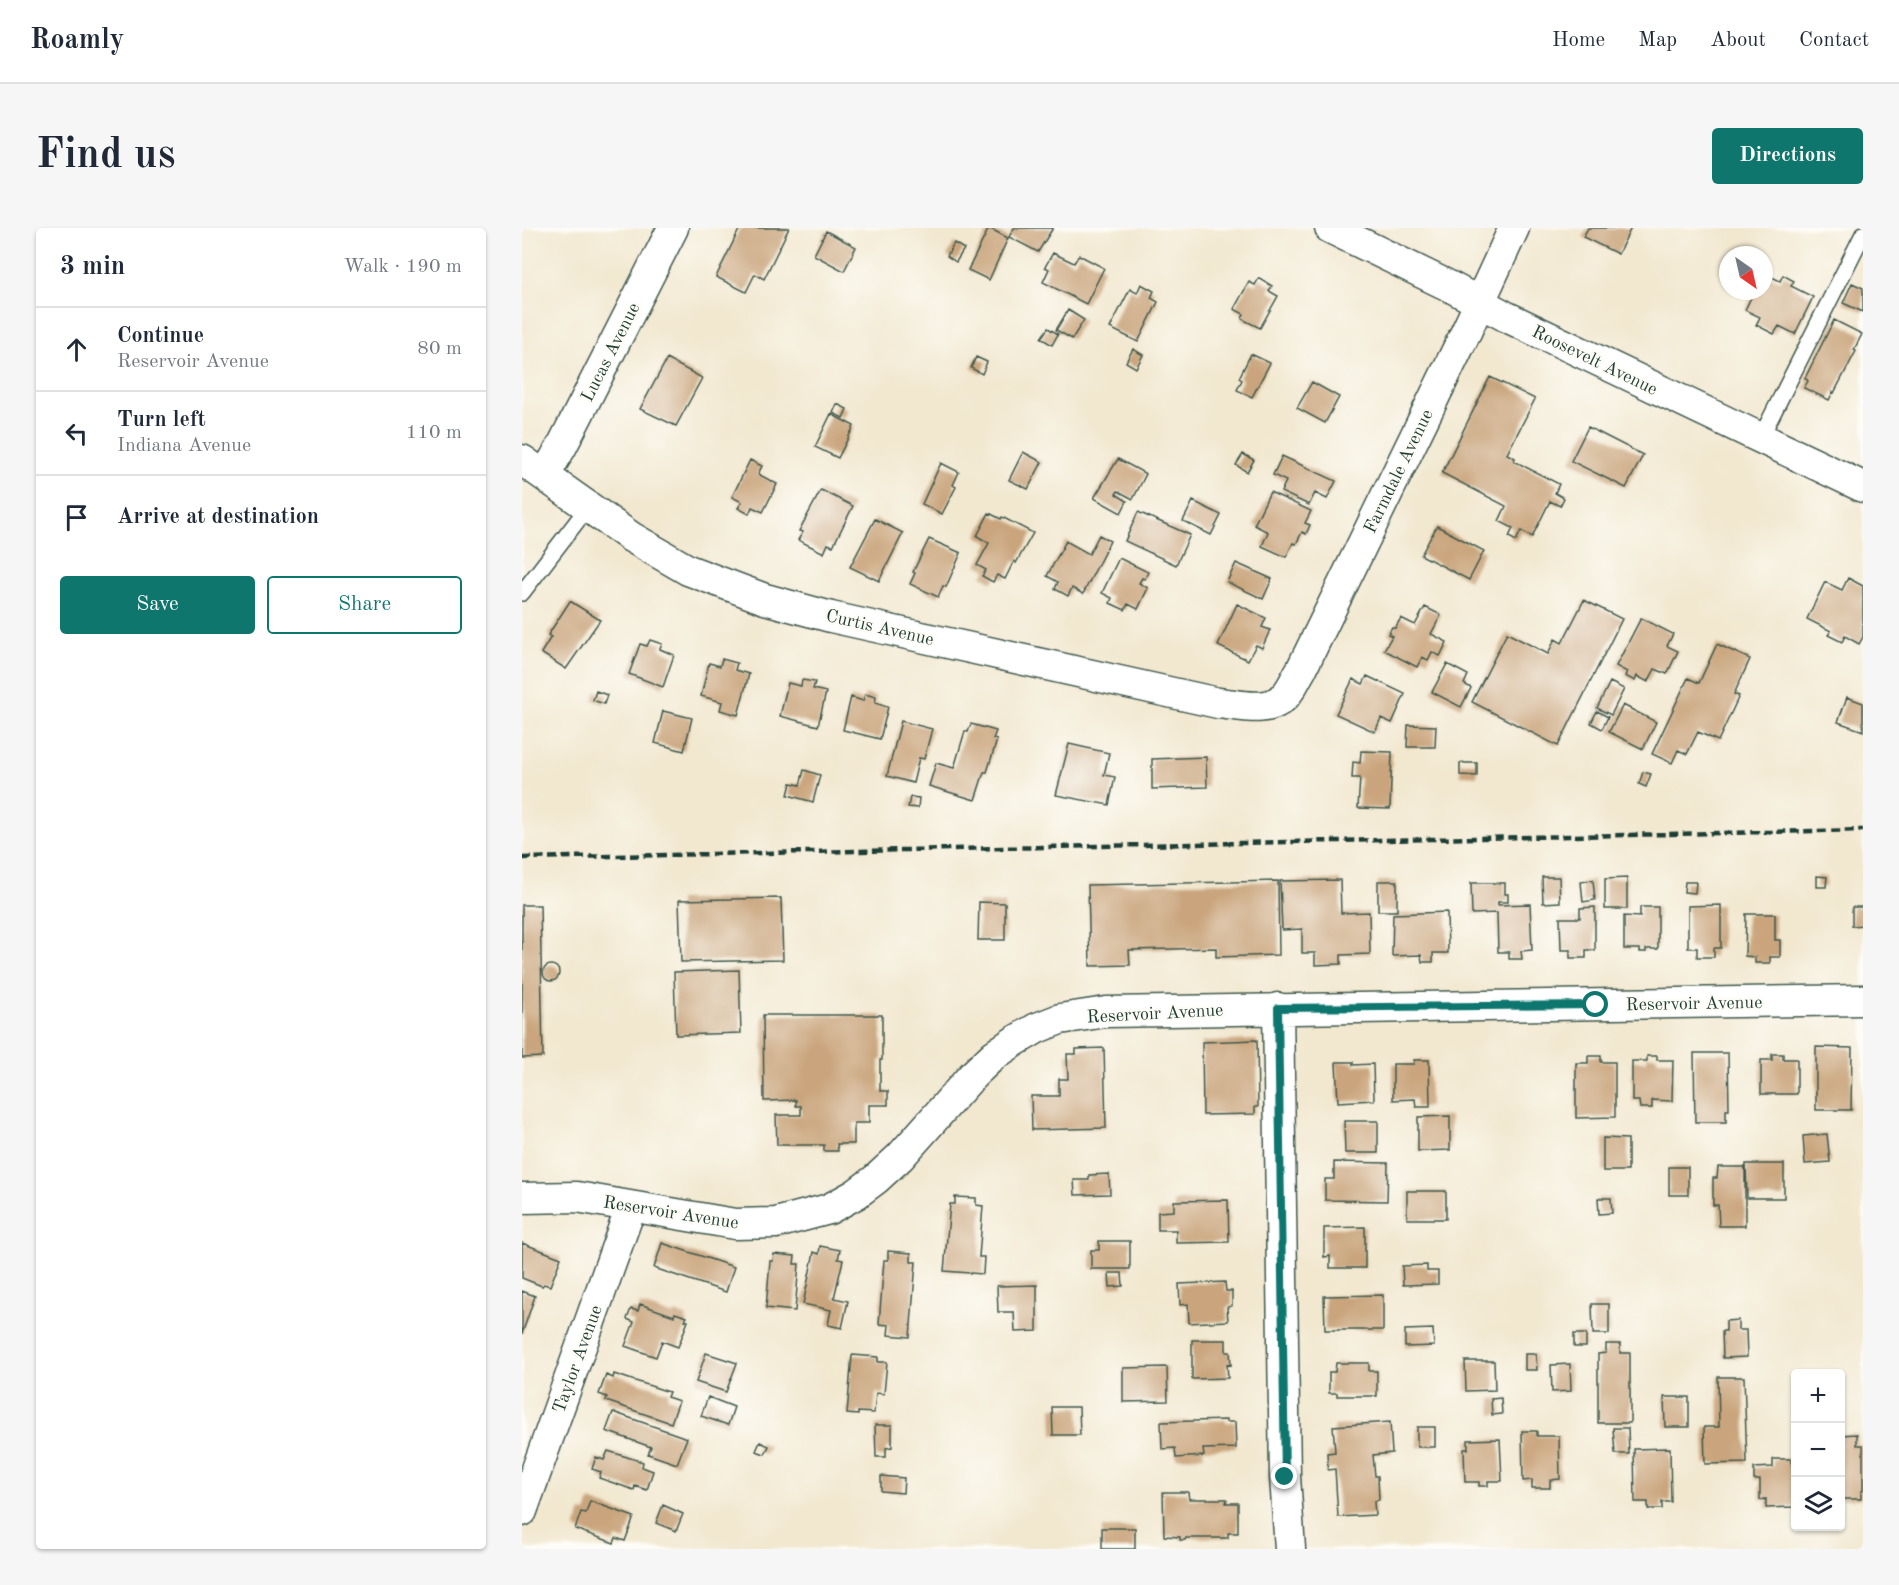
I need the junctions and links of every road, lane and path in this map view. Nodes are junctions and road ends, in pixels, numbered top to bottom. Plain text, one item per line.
1 (673, 228) edge
2 (1330, 228) edge
3 (1514, 228) edge
4 (1863, 234) edge
5 (1479, 303) junction
6 (1761, 439) junction
7 (533, 468) edge
8 (1863, 487) edge
9 (588, 507) junction
10 (522, 593) edge
11 (1271, 706) joint
12 (1863, 1000) edge
13 (1278, 1008) junction
14 (522, 1198) edge
15 (631, 1207) junction
16 (522, 1511) edge
17 (1290, 1549) edge

1 - 7 street, Lucas Avenue
2 - 5 street, Roosevelt Avenue
3 - 5 street, Farmdale Avenue
4 - 6 lane
5 - 6 street, Roosevelt Avenue
5 - 11 street, Farmdale Avenue
6 - 8 street, Roosevelt Avenue
7 - 9 street, Curtis Avenue
9 - 10 lane
9 - 11 street, Curtis Avenue
12 - 13 street, Reservoir Avenue
13 - 15 street, Reservoir Avenue
13 - 17 street
14 - 15 street, Reservoir Avenue
15 - 16 street, Taylor Avenue

